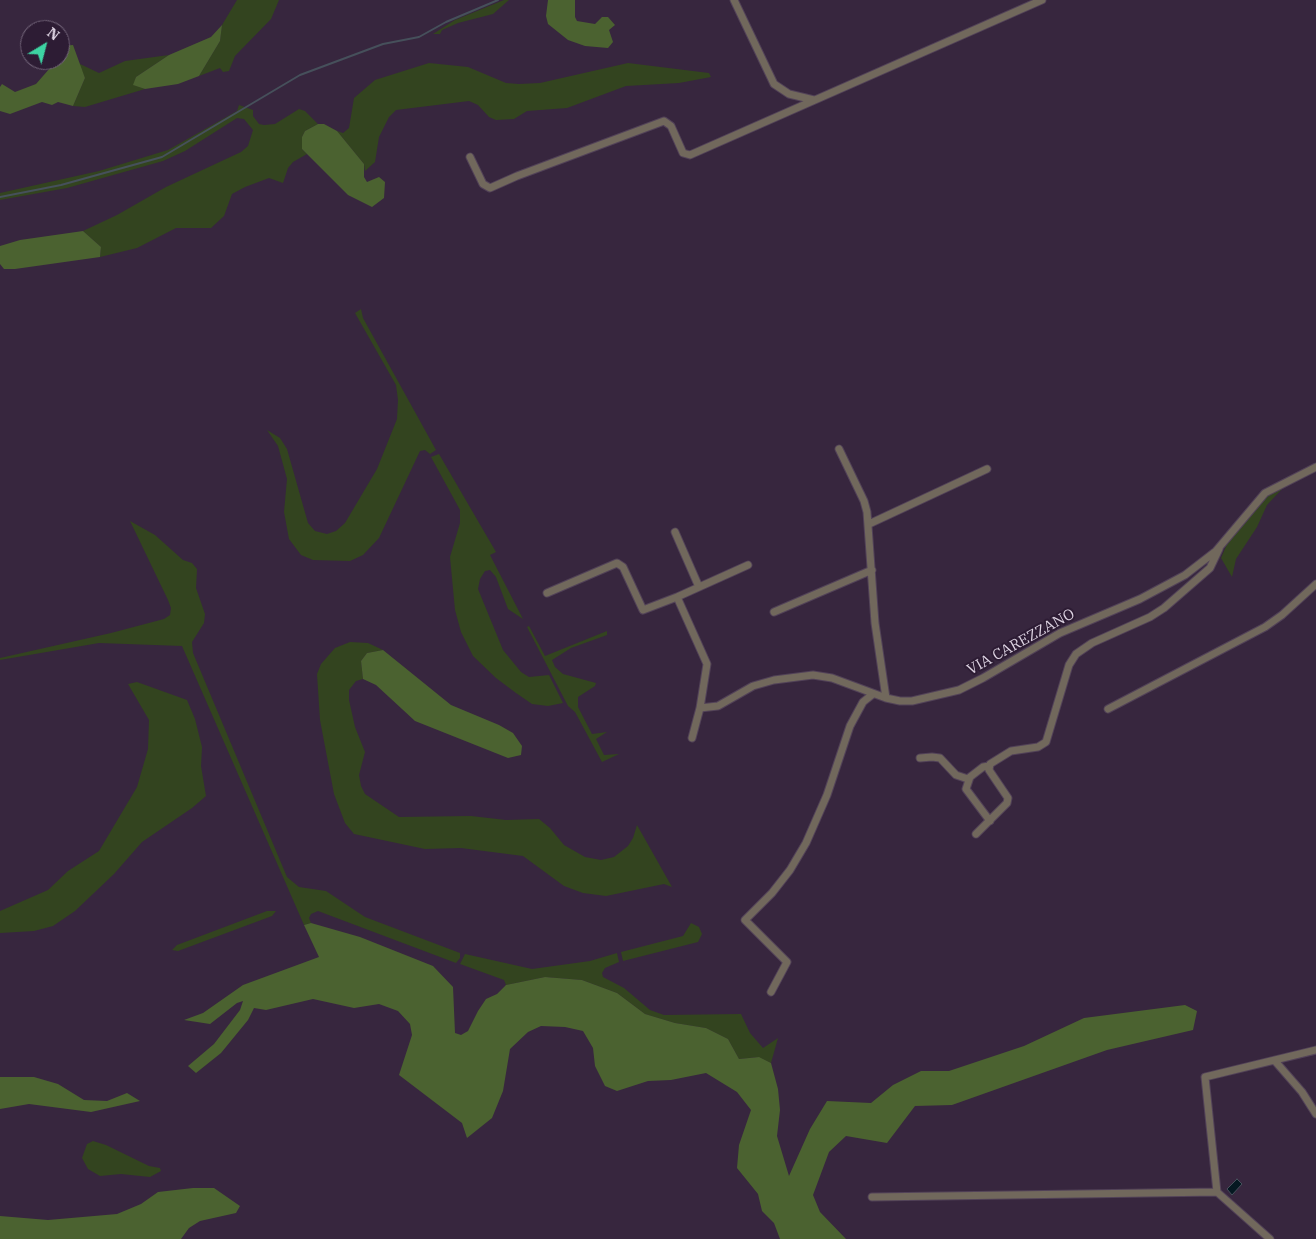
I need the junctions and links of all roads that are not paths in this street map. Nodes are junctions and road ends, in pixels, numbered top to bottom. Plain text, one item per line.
1 (734, 0) edge
2 (1042, 0) edge
3 (815, 100) junction
4 (470, 157) dead end
5 (839, 449) dead end
6 (1316, 467) edge
7 (987, 469) dead end
8 (868, 524) junction
9 (675, 532) dead end
10 (1220, 546) junction
11 (748, 565) dead end
12 (872, 570) junction
13 (1316, 584) edge
14 (699, 587) junction
15 (547, 593) dead end
16 (677, 597) junction
17 (774, 612) dead end
18 (874, 694) junction
19 (886, 698) junction
20 (700, 708) junction
21 (1108, 709) dead end
22 (692, 738) dead end
23 (920, 758) dead end
24 (989, 766) junction
25 (968, 779) junction
26 (990, 821) junction
27 (976, 834) dead end
28 (771, 992) dead end
29 (1316, 1050) edge
30 (1275, 1060) junction
31 (1316, 1114) edge
32 (1217, 1192) junction
33 (872, 1197) dead end
34 (1270, 1239) edge

1 - 3 street
2 - 3 street
3 - 4 street
5 - 8 street
6 - 10 street, VIA CAREZZANO
7 - 8 street
8 - 12 street
9 - 14 street
10 - 19 street, VIA CAREZZANO
10 - 24 street
11 - 14 street
12 - 17 street
12 - 19 street
13 - 21 street
14 - 16 street
15 - 16 street
16 - 20 street
18 - 19 street, VIA CAREZZANO
18 - 20 street, VIA CAREZZANO
18 - 28 street
20 - 22 street
23 - 25 street
24 - 25 street
24 - 26 street
25 - 26 street
26 - 27 street
29 - 30 street
30 - 31 street
30 - 32 street
32 - 33 street
32 - 34 street

